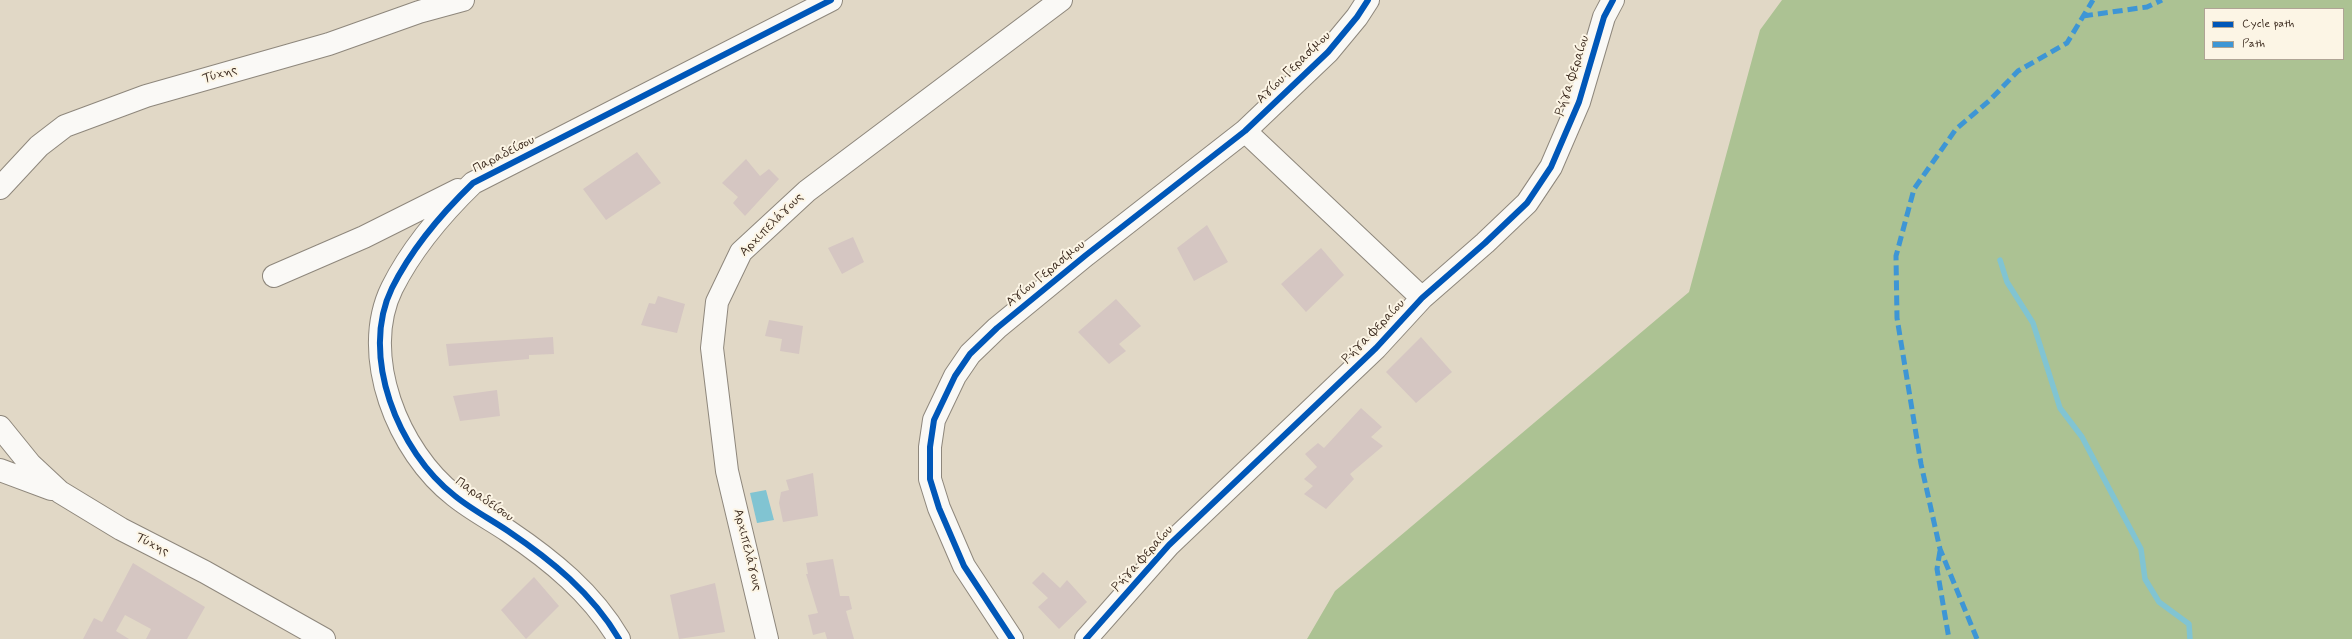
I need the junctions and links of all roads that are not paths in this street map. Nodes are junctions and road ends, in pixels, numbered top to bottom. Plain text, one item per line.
1 (463, 0) edge
2 (832, 0) edge
3 (1061, 0) edge
4 (1368, 0) edge
5 (1613, 0) edge
6 (1245, 131) junction
7 (473, 183) junction
8 (0, 188) edge
9 (274, 276) dead end
10 (1422, 298) junction
11 (0, 427) edge
12 (0, 470) edge
13 (60, 492) junction
14 (324, 639) edge
15 (619, 639) edge
16 (767, 639) edge
17 (1012, 639) edge
18 (1086, 639) edge

1 - 8 street, Τύχης
2 - 7 street, Παραδείσου
3 - 16 street, Αρχιπελάγους
4 - 6 street, Αγίου Γερασίμου
5 - 10 street, Ρήγα Φεραίου
6 - 10 street
6 - 17 street, Αγίου Γερασίμου
7 - 9 street
7 - 15 street, Παραδείσου
10 - 18 street, Ρήγα Φεραίου
11 - 13 street, Τύχης
12 - 13 street
13 - 14 street, Τύχης

